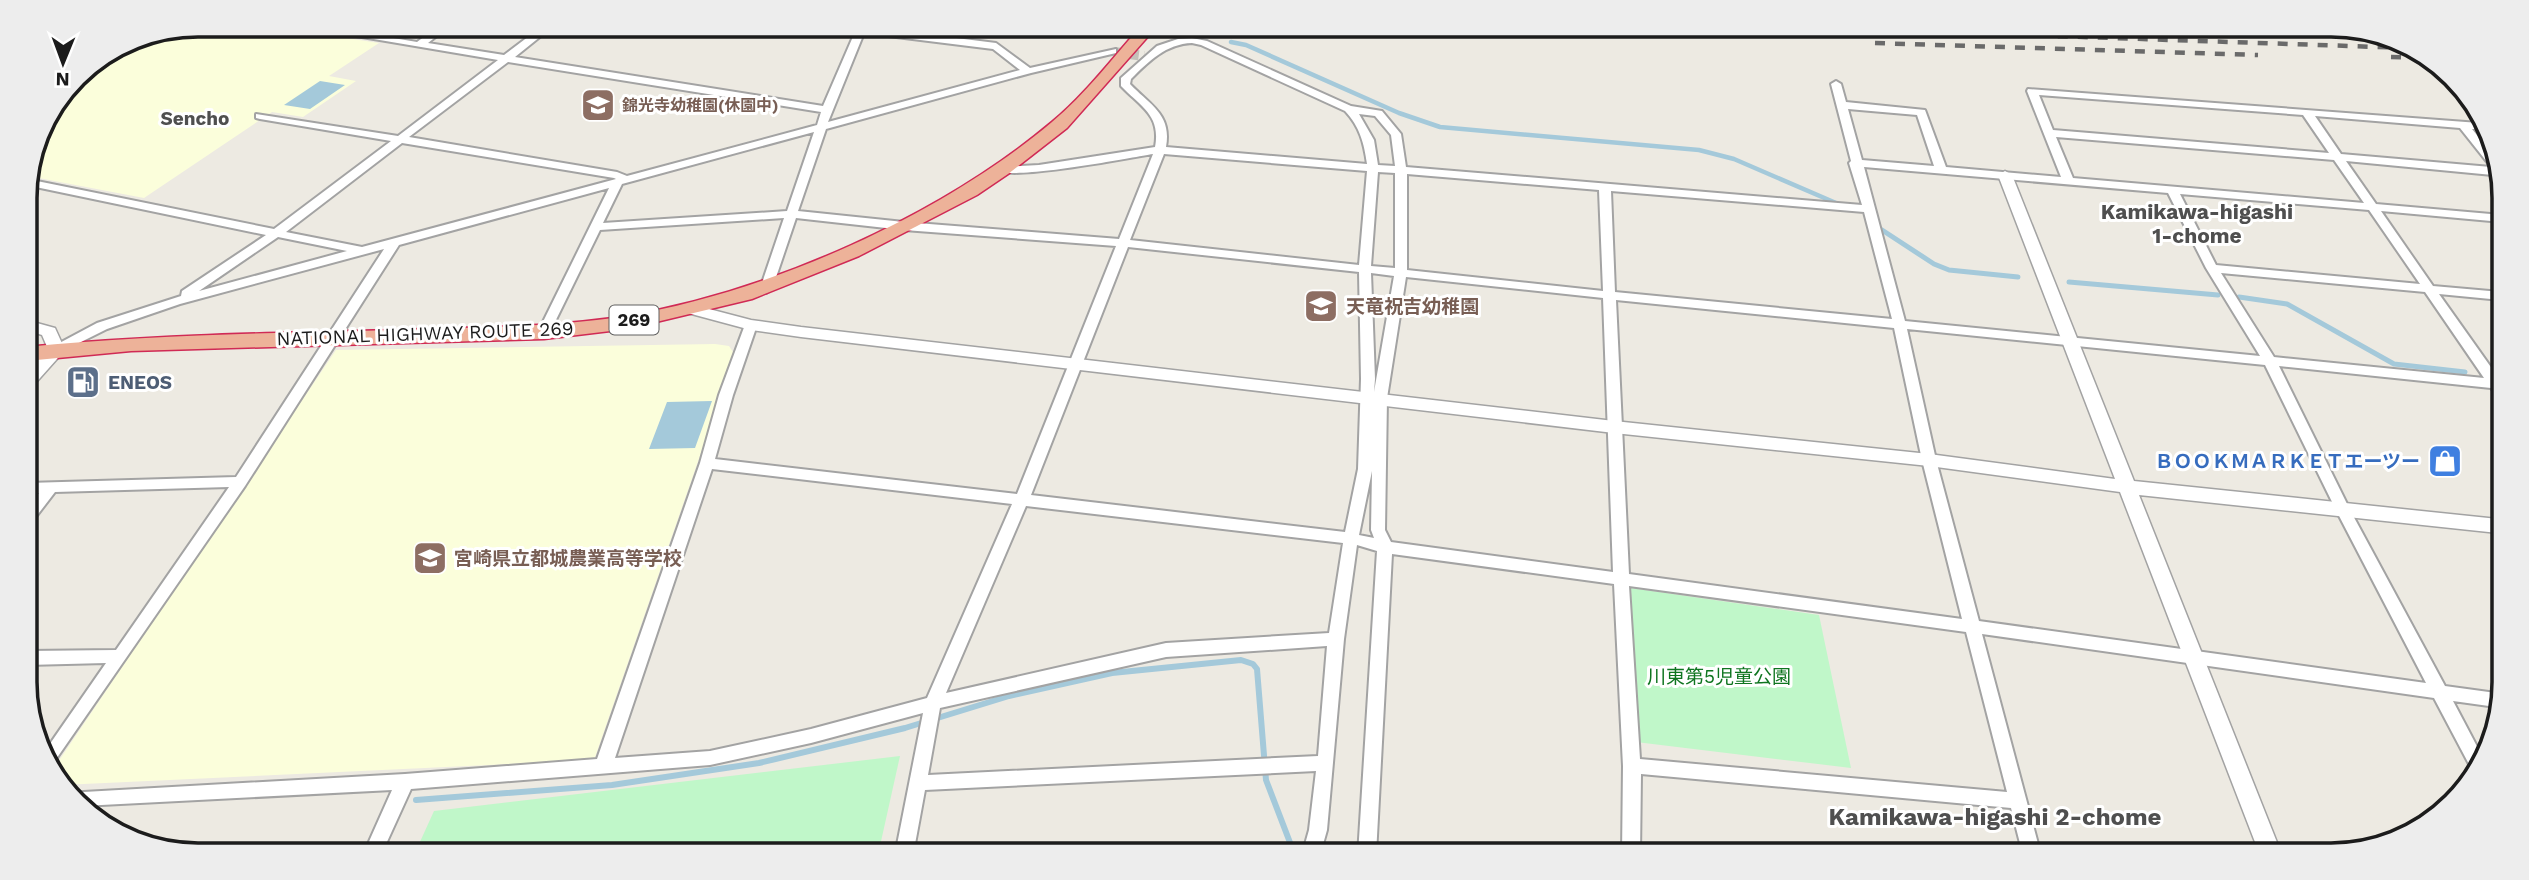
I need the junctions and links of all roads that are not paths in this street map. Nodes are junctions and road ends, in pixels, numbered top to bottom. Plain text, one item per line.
1 (378, 37) edge
2 (430, 37) edge
3 (535, 37) edge
4 (857, 37) edge
5 (914, 37) edge
6 (1140, 37) edge
7 (421, 44) junction
8 (1112, 51) tunnel mouth
9 (508, 57) junction
10 (1028, 71) junction
11 (1836, 84) dead end
12 (1841, 105) junction
13 (827, 110) junction
14 (1349, 110) junction
15 (2306, 113) junction
16 (260, 117) dead end
17 (2464, 125) junction
18 (2475, 126) edge
19 (821, 127) junction
20 (2050, 133) junction
21 (400, 139) junction
22 (1160, 150) junction
23 (2486, 152) edge
24 (2337, 159) junction
25 (1855, 163) junction
26 (1373, 168) junction
27 (1002, 170) junction
28 (1401, 170) junction
29 (1941, 170) junction
30 (2490, 171) edge
31 (2005, 176) junction
32 (2068, 180) junction
33 (622, 182) junction
34 (38, 184) edge
35 (1605, 188) junction
36 (2172, 189) junction
37 (2371, 207) junction
38 (1869, 209) junction
39 (792, 214) junction
40 (2492, 217) edge
41 (904, 226) junction
42 (597, 228) junction
43 (278, 232) junction
44 (1124, 243) junction
45 (393, 244) junction
46 (364, 251) junction
47 (2213, 268) junction
48 (1365, 269) junction
49 (1401, 272) junction
50 (765, 289) junction
51 (2429, 289) junction
52 (1608, 295) junction
53 (2492, 295) edge
54 (176, 301) junction
55 (690, 309) junction
56 (1899, 322) junction
57 (751, 325) junction
58 (37, 328) edge
59 (544, 332) junction
60 (334, 339) junction
61 (2069, 340) junction
62 (57, 350) junction
63 (37, 353) edge
64 (2269, 360) junction
65 (1077, 363) junction
66 (37, 371) edge
67 (2492, 378) edge
68 (2492, 385) edge
69 (1374, 397) junction
70 (1614, 427) junction
71 (1929, 460) junction
72 (707, 463) junction
73 (240, 482) junction
74 (2129, 487) junction
75 (37, 488) edge
76 (50, 489) junction
77 (1021, 501) junction
78 (37, 505) edge
79 (2343, 510) junction
80 (2492, 525) edge
81 (1351, 538) junction
82 (1385, 547) junction
83 (1621, 578) junction
84 (1973, 627) junction
85 (1336, 639) junction
86 (119, 656) junction
87 (2193, 656) junction
88 (37, 658) edge
89 (2439, 692) junction
90 (2491, 699) edge
91 (933, 703) junction
92 (53, 753) edge
93 (2474, 757) edge
94 (1326, 763) junction
95 (1632, 766) junction
96 (603, 768) junction
97 (405, 782) junction
98 (918, 783) junction
99 (87, 798) edge
100 (2018, 801) junction
101 (377, 843) edge
102 (906, 843) edge
103 (1314, 843) edge
104 (1368, 843) edge
105 (1631, 843) edge
106 (2029, 843) edge
107 (2266, 843) edge

1 - 7 street
2 - 7 street
3 - 9 street
4 - 13 street
5 - 10 street
6 - 27 highway, NATIONAL HIGHWAY ROUTE 269 / 269
7 - 9 street
8 - 10 street
9 - 13 street
9 - 21 street
10 - 19 street
11 - 12 street
12 - 25 street
12 - 29 street
13 - 19 street
14 - 22 street
14 - 26 street
14 - 28 street
15 - 17 street
15 - 20 street
15 - 24 street
16 - 21 street
17 - 18 street
17 - 23 street
19 - 33 street
19 - 39 street
20 - 24 street
20 - 32 street
21 - 33 street
21 - 43 street
22 - 26 street
22 - 27 street
22 - 44 street
24 - 30 street
24 - 37 street
25 - 29 street
25 - 38 street
26 - 28 street
26 - 48 street
27 - 41 highway, NATIONAL HIGHWAY ROUTE 269 / 269
28 - 35 street
28 - 49 street
29 - 31 street
31 - 32 street
31 - 61 street
32 - 36 street
33 - 42 street
33 - 45 street
34 - 43 street
35 - 38 street
35 - 52 street
36 - 37 street
36 - 47 street
37 - 40 street
37 - 51 street
38 - 56 street
39 - 41 street
39 - 42 street
39 - 50 street
41 - 44 street
41 - 50 highway, NATIONAL HIGHWAY ROUTE 269 / 269
42 - 59 street
43 - 46 street
43 - 54 street
44 - 48 street
44 - 65 street
45 - 46 street
45 - 60 street
46 - 54 street
47 - 51 street
47 - 64 street
48 - 49 street
48 - 69 street
49 - 52 street
49 - 69 street
50 - 55 highway, NATIONAL HIGHWAY ROUTE 269 / 269
51 - 53 street
51 - 67 street
52 - 56 street
52 - 70 street
54 - 62 street
55 - 57 street
55 - 59 highway, NATIONAL HIGHWAY ROUTE 269 / 269
56 - 61 street
56 - 71 street
57 - 65 street
57 - 72 street
58 - 62 street
59 - 60 highway, NATIONAL HIGHWAY ROUTE 269 / 269
60 - 62 highway, NATIONAL HIGHWAY ROUTE 269 / 269
60 - 73 street
61 - 64 street
61 - 74 street
62 - 63 highway, NATIONAL HIGHWAY ROUTE 269 / 269
62 - 66 street
64 - 68 street
64 - 79 street
65 - 69 street
65 - 77 street
69 - 70 street
69 - 81 street
69 - 82 street
70 - 71 street
70 - 83 street
71 - 74 street
71 - 84 street
72 - 77 street
72 - 96 street
73 - 76 street
73 - 86 street
74 - 79 street
74 - 87 street
75 - 76 street
76 - 78 street
77 - 81 street
77 - 91 street
79 - 80 street
79 - 89 street
81 - 82 street
81 - 85 street
82 - 83 street
82 - 104 street
83 - 84 street
83 - 95 street
84 - 87 street
84 - 100 street
85 - 91 street
85 - 94 street
86 - 88 street
86 - 92 street
87 - 89 street
87 - 107 street
89 - 90 street
89 - 93 street
91 - 96 street
91 - 98 street
94 - 98 street
94 - 103 street
95 - 100 street
95 - 105 street
96 - 97 street
97 - 99 street
97 - 101 street
98 - 102 street
100 - 106 street

